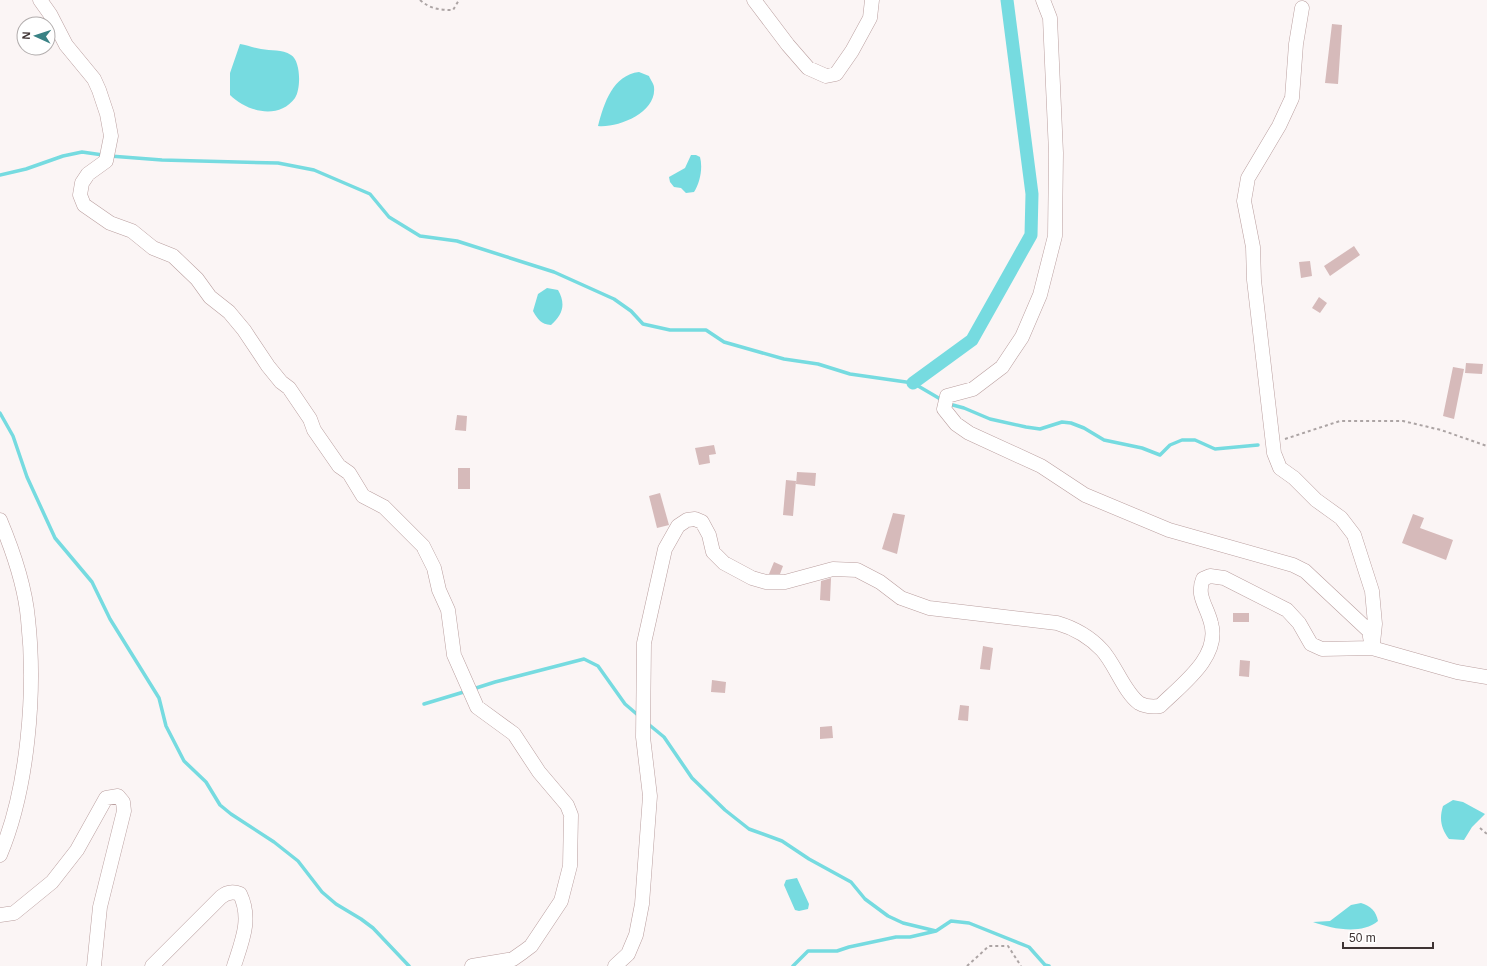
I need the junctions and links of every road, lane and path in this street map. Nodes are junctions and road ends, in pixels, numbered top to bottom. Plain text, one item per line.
1 (40, 0) edge
2 (420, 0) edge
3 (459, 0) edge
4 (754, 0) edge
5 (872, 0) edge
6 (1043, 0) edge
7 (1302, 8) dead end
8 (1273, 443) junction
9 (1487, 446) edge
10 (0, 520) edge
11 (1372, 648) junction
12 (1487, 677) edge
13 (1480, 828) dead end
14 (1487, 834) edge
15 (0, 856) edge
16 (0, 915) edge
17 (94, 966) edge
18 (152, 966) edge
19 (234, 966) edge
20 (472, 966) edge
21 (615, 966) edge
22 (967, 966) edge
23 (1021, 966) edge

1 - 20 street
2 - 3 path
4 - 5 street
6 - 11 street
7 - 8 street
8 - 9 path
8 - 11 street
10 - 15 street
11 - 12 street
11 - 21 street
13 - 14 path
16 - 17 street
18 - 19 street
22 - 23 path

